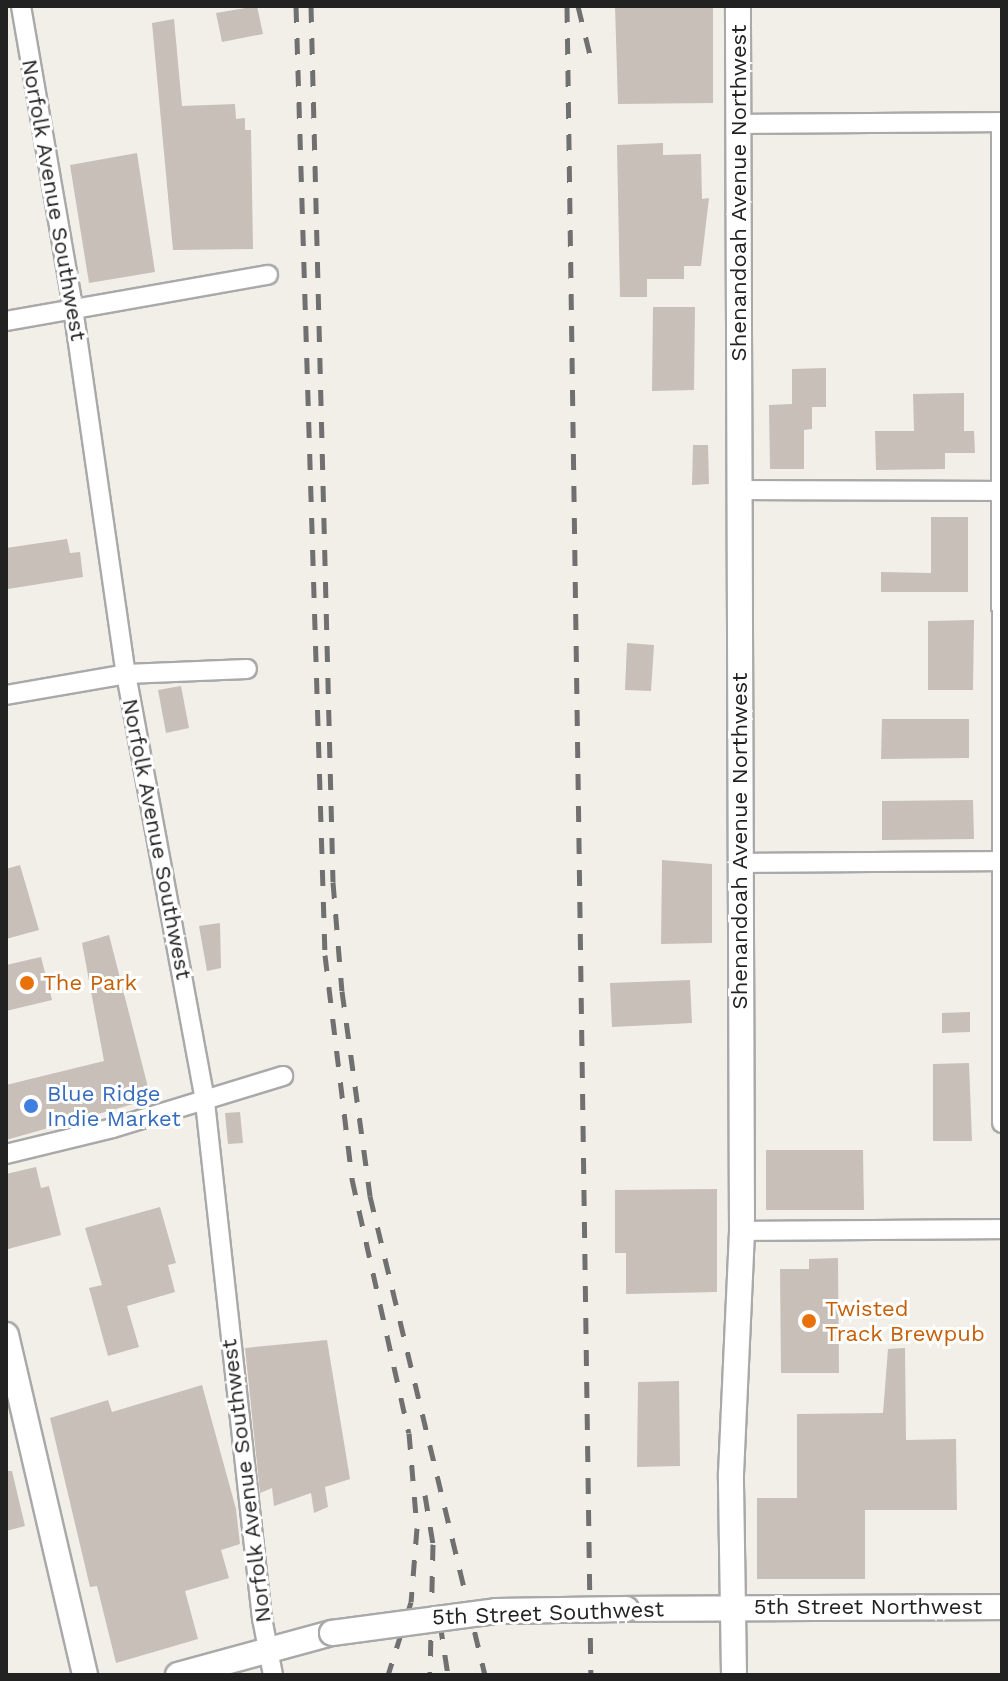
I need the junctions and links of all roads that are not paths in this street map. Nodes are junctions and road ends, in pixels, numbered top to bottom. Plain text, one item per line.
1 (21, 6) edge
2 (738, 6) edge
3 (1001, 122) edge
4 (739, 124) junction
5 (268, 275) dead end
6 (73, 308) junction
7 (6, 321) edge
8 (740, 490) junction
9 (1001, 491) edge
10 (247, 669) dead end
11 (126, 674) junction
12 (6, 695) edge
13 (1002, 861) edge
14 (741, 863) junction
15 (283, 1076) dead end
16 (205, 1102) junction
17 (1002, 1123) edge
18 (6, 1154) edge
19 (1002, 1229) edge
20 (742, 1231) junction
21 (6, 1335) edge
22 (1002, 1607) edge
23 (733, 1608) junction
24 (267, 1649) junction
25 (85, 1675) edge
26 (178, 1675) edge
27 (273, 1675) edge
28 (734, 1675) edge

1 - 6 street, Norfolk Avenue Southwest
2 - 4 street, Shenandoah Avenue Northwest
3 - 4 street
3 - 9 street
4 - 8 street, Shenandoah Avenue Northwest
5 - 6 street
6 - 7 street
6 - 11 street, Norfolk Avenue Southwest
8 - 9 street
8 - 14 street, Shenandoah Avenue Northwest
9 - 13 street
10 - 11 street
11 - 12 street
11 - 16 street, Norfolk Avenue Southwest
13 - 14 street
13 - 17 street
14 - 20 street, Shenandoah Avenue Northwest
15 - 16 street
16 - 18 street
16 - 24 street, Norfolk Avenue Southwest
19 - 20 street
20 - 23 street, Shenandoah Avenue Northwest
21 - 25 street
22 - 23 street, 5th Street Northwest
23 - 24 street, 5th Street Southwest, bridge
23 - 28 street, Shenandoah Avenue Northwest
24 - 26 street, 5th Street Southwest
24 - 27 street, Norfolk Avenue Southwest

